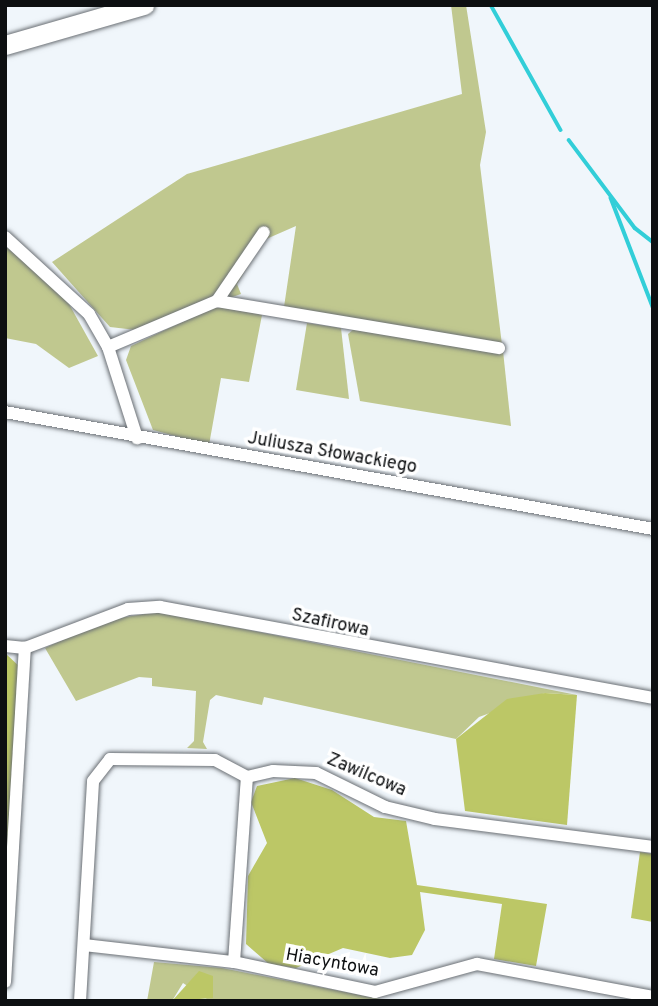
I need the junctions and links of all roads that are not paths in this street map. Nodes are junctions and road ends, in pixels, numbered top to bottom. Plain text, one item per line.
1 (144, 5) edge
2 (5, 44) edge
3 (264, 232) dead end
4 (5, 237) edge
5 (217, 300) junction
6 (108, 347) junction
7 (499, 348) dead end
8 (5, 412) edge
9 (137, 438) junction
10 (653, 530) edge
11 (5, 646) edge
12 (25, 648) junction
13 (653, 698) edge
14 (247, 777) junction
15 (653, 847) edge
16 (84, 945) junction
17 (234, 962) junction
18 (5, 982) edge
19 (653, 997) edge
20 (80, 1001) edge

1 - 2 main road
3 - 5 street
4 - 6 street
5 - 6 street
5 - 7 street
6 - 9 street
8 - 9 street, Juliusza Słowackiego
9 - 10 street, Juliusza Słowackiego
11 - 12 street, Szafirowa
12 - 13 street, Szafirowa
12 - 18 street
14 - 15 street, Zawilcowa
14 - 16 street
14 - 17 street
16 - 17 street, Hiacyntowa
16 - 20 street
17 - 19 street, Hiacyntowa

